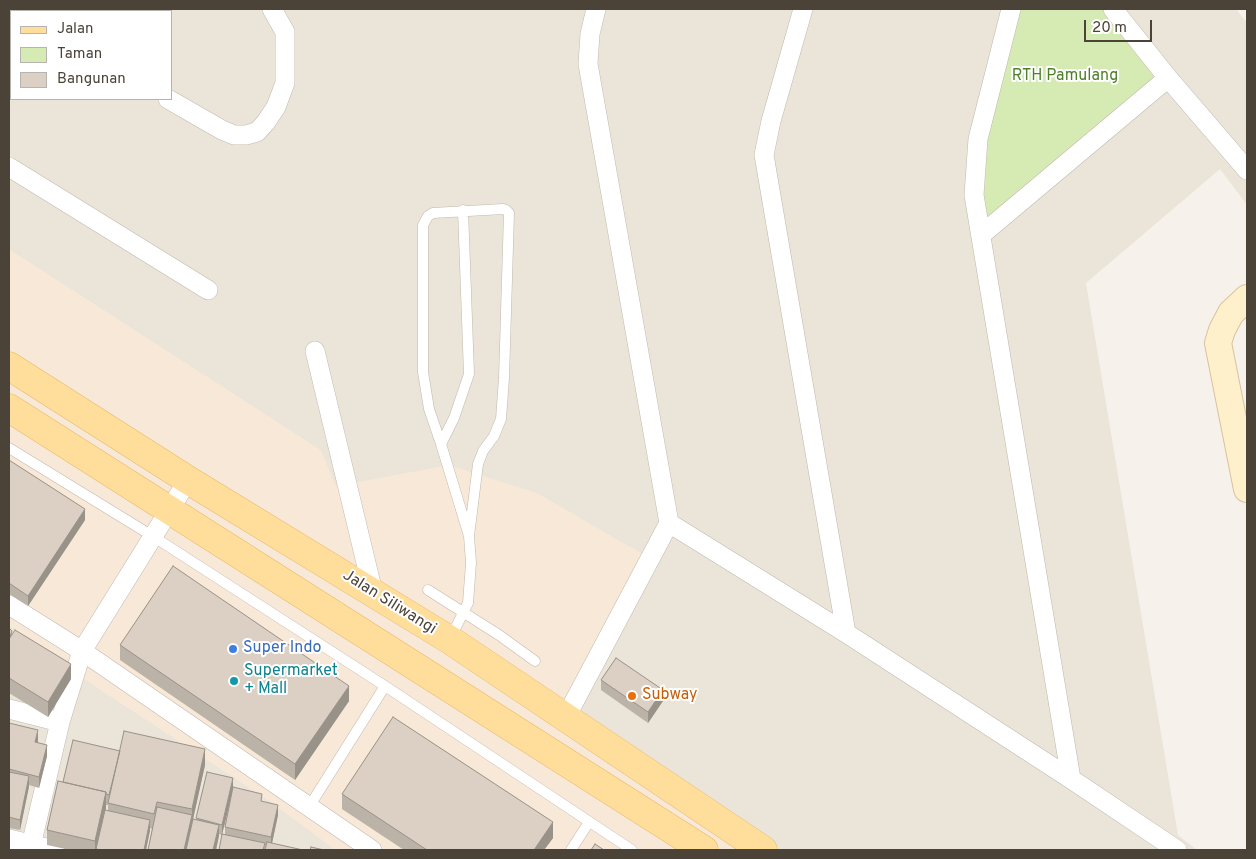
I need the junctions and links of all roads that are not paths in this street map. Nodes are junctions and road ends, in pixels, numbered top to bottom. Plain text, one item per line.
1 (272, 9) edge
2 (596, 9) edge
3 (803, 9) edge
4 (1011, 9) edge
5 (1113, 9) edge
6 (1168, 78) junction
7 (170, 100) edge
8 (9, 167) edge
9 (1247, 170) edge
10 (463, 210) junction
11 (981, 235) junction
12 (208, 290) dead end
13 (1247, 298) edge
14 (315, 351) dead end
15 (9, 366) edge
16 (9, 408) edge
17 (441, 444) junction
18 (9, 448) edge
19 (188, 480) junction
20 (1247, 489) edge
21 (169, 511) junction
22 (669, 523) junction
23 (469, 536) junction
24 (154, 537) junction
25 (428, 590) dead end
26 (373, 592) junction
27 (9, 605) edge
28 (464, 612) junction
29 (846, 633) junction
30 (450, 640) junction
31 (82, 651) junction
32 (535, 661) dead end
33 (385, 686) junction
34 (9, 709) edge
35 (566, 718) junction
36 (60, 722) junction
37 (658, 779) junction
38 (1071, 779) junction
39 (309, 806) junction
40 (640, 808) junction
41 (589, 822) junction
42 (9, 839) edge
43 (31, 847) edge
44 (55, 850) edge
45 (372, 850) edge
46 (571, 850) edge
47 (632, 850) edge
48 (704, 850) edge
49 (763, 850) edge
50 (1176, 850) edge

1 - 7 street
2 - 22 street
3 - 29 street
4 - 11 street
5 - 6 street
6 - 9 street
6 - 11 street
8 - 12 street
10 - 17 lane
10 - 17 lane
10 - 23 lane
11 - 38 street
13 - 20 street
14 - 26 street
15 - 19 main road, Jalan Siliwangi
16 - 21 main road
17 - 23 lane
18 - 24 lane
19 - 21 street
19 - 26 main road, Jalan Siliwangi
21 - 24 street
21 - 40 main road
22 - 29 street
22 - 35 street
23 - 28 lane
24 - 31 street
24 - 33 lane
25 - 28 lane
26 - 30 main road, Jalan Siliwangi
27 - 31 street
28 - 30 lane
28 - 32 lane
29 - 38 street
30 - 35 main road, Jalan Siliwangi
31 - 36 street
31 - 39 street
33 - 39 lane
33 - 41 lane
34 - 36 street
35 - 37 main road, Jalan Siliwangi
36 - 43 street
37 - 40 main road
37 - 49 main road, Jalan Siliwangi
38 - 50 street
39 - 45 street
40 - 48 main road
41 - 46 lane
41 - 47 lane
42 - 43 street
43 - 44 street

